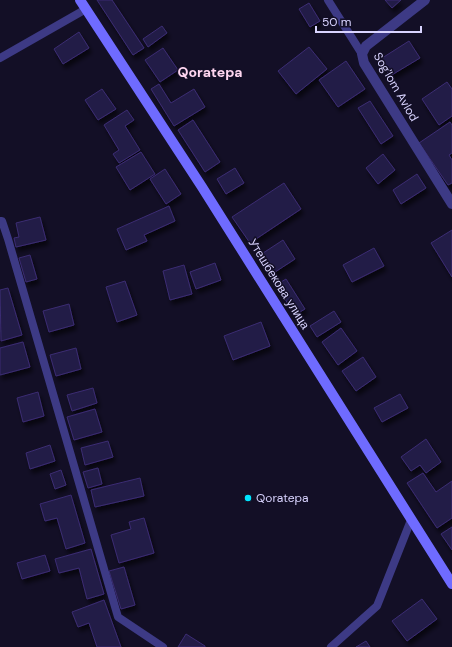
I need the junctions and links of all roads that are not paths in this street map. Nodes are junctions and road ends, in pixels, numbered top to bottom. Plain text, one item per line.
1 (80, 0) edge
2 (328, 0) edge
3 (425, 0) edge
4 (86, 9) junction
5 (362, 54) junction
6 (0, 58) edge
7 (452, 204) edge
8 (0, 221) edge
9 (412, 520) junction
10 (452, 584) edge
11 (163, 647) edge
12 (331, 647) edge

1 - 4 main road, Утешбекова улица
2 - 5 lane
3 - 5 street, Sog'lom Avlod
4 - 6 lane
4 - 9 main road, Утешбекова улица
5 - 7 street, Sog'lom Avlod
8 - 11 lane
9 - 10 main road, Утешбекова улица
9 - 12 lane

